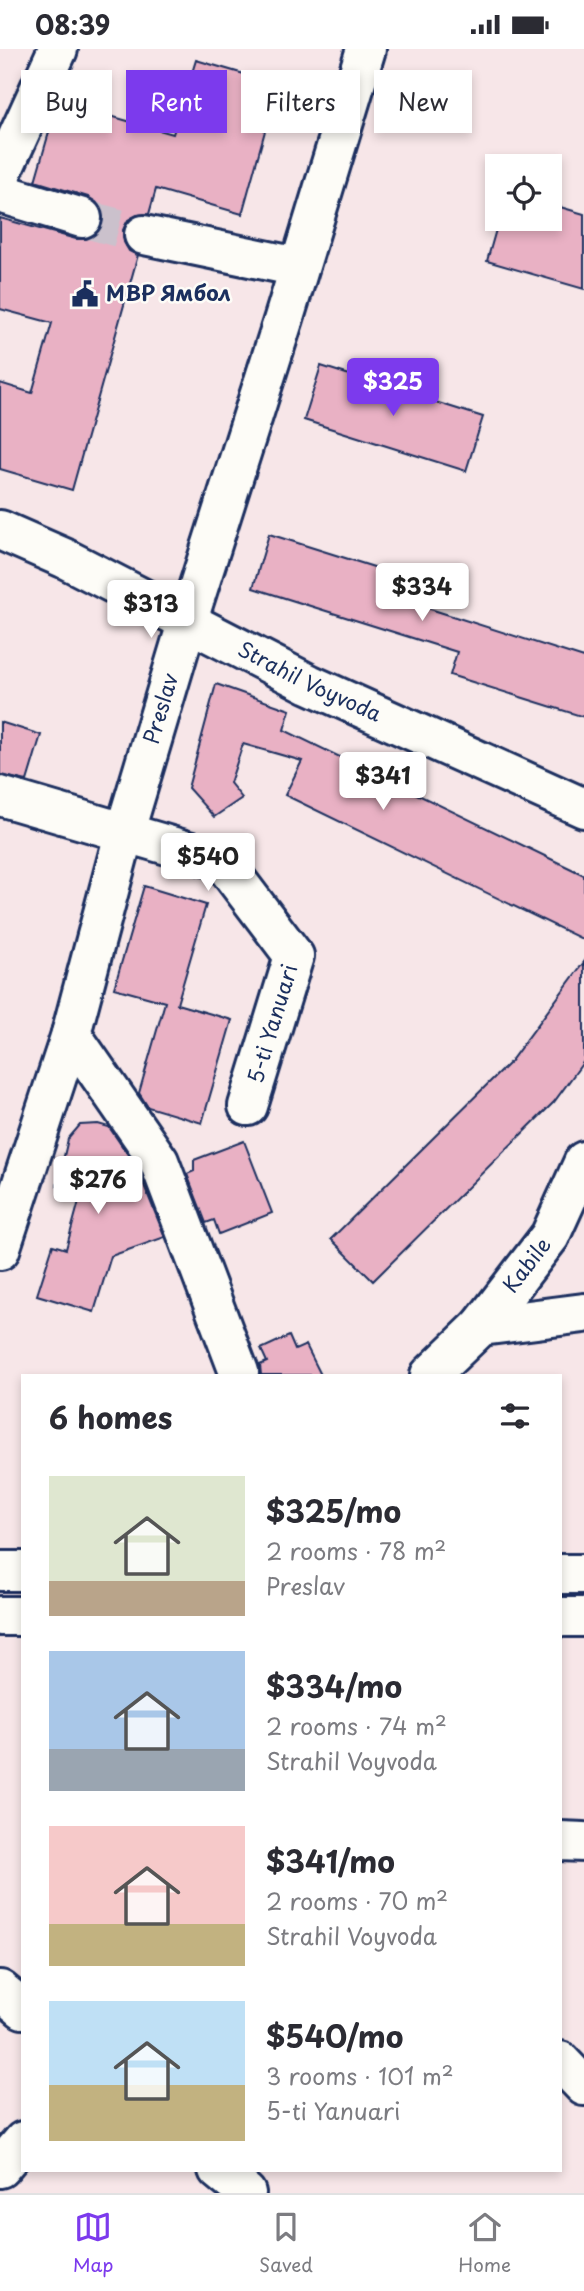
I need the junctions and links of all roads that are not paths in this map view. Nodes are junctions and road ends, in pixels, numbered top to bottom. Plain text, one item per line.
1 (58, 49) edge
2 (366, 49) edge
3 (0, 176) edge
4 (0, 193) edge
5 (82, 218) tunnel mouth
6 (144, 235) tunnel mouth
7 (298, 267) junction
8 (0, 530) edge
9 (187, 623) junction
10 (0, 796) edge
11 (584, 808) edge
12 (124, 834) junction
13 (71, 1034) junction
14 (248, 1106) dead end
15 (584, 1161) edge
16 (0, 1250) edge
17 (584, 1313) edge
18 (481, 1327) junction
19 (239, 1372) dead end
20 (431, 1374) edge
21 (0, 1571) edge
22 (21, 1571) edge
23 (562, 1574) edge
24 (584, 1574) edge
25 (0, 1616) edge
26 (21, 1616) edge
27 (562, 1617) edge
28 (584, 1617) edge
29 (562, 1841) edge
30 (584, 1842) edge
31 (0, 1990) edge
32 (21, 2007) edge
33 (562, 2063) edge
34 (584, 2086) edge
35 (21, 2143) edge
36 (0, 2168) edge
37 (220, 2172) edge
38 (246, 2193) edge

1 - 3 street
2 - 7 street, Preslav
4 - 5 street
6 - 7 street
7 - 9 street, Preslav
8 - 9 street, Strahil Voyvoda
9 - 11 street, Strahil Voyvoda
9 - 12 street, Preslav
10 - 12 street, 5-ti Yanuari
12 - 13 street, Preslav
12 - 14 street, 5-ti Yanuari
13 - 16 street, Preslav
13 - 19 street
15 - 18 street, Kabile
17 - 18 street
18 - 20 street, Kabile
21 - 22 street
23 - 24 street
25 - 26 street
27 - 28 street
29 - 30 street
31 - 32 street
33 - 34 street
35 - 36 street
37 - 38 street

